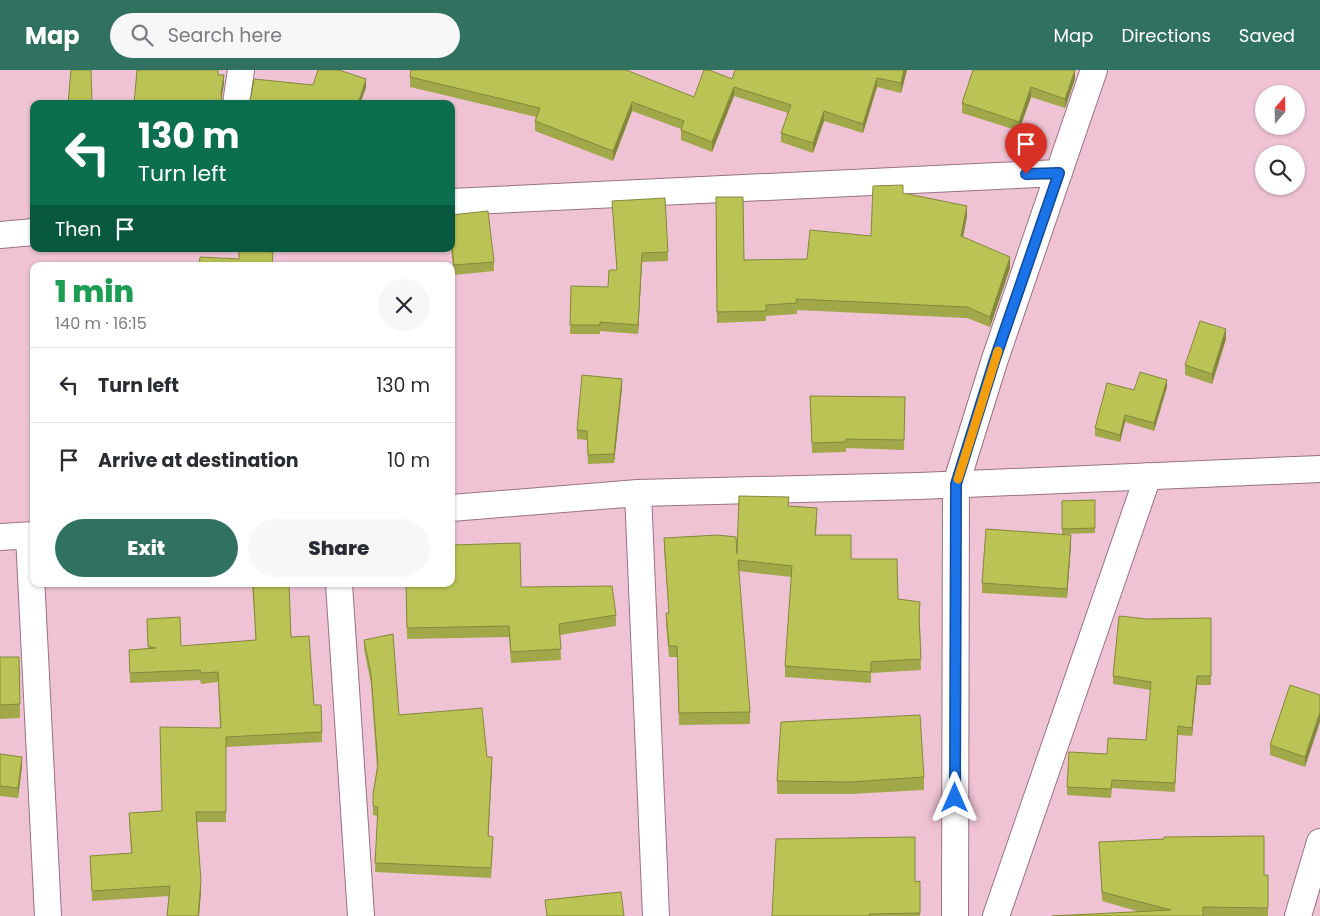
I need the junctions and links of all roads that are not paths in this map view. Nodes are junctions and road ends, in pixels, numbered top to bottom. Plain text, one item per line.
1 (241, 70) edge
2 (1094, 70) edge
3 (237, 100) edge
4 (1059, 173) junction
5 (455, 202) edge
6 (30, 232) edge
7 (0, 235) edge
8 (1320, 469) edge
9 (1148, 476) junction
10 (956, 484) junction
11 (638, 493) junction
12 (455, 508) edge
13 (30, 535) edge
14 (0, 537) edge
15 (33, 587) edge
16 (339, 587) edge
17 (1320, 842) edge
18 (48, 916) edge
19 (361, 916) edge
20 (656, 916) edge
21 (955, 916) edge
22 (996, 916) edge
23 (1298, 916) edge

1 - 3 street
2 - 4 street
4 - 5 street
4 - 10 street
6 - 7 street
8 - 9 street
9 - 10 street
9 - 22 street
10 - 11 street
10 - 21 street
11 - 12 street
11 - 20 street
13 - 14 street
15 - 18 street
16 - 19 street
17 - 23 street

